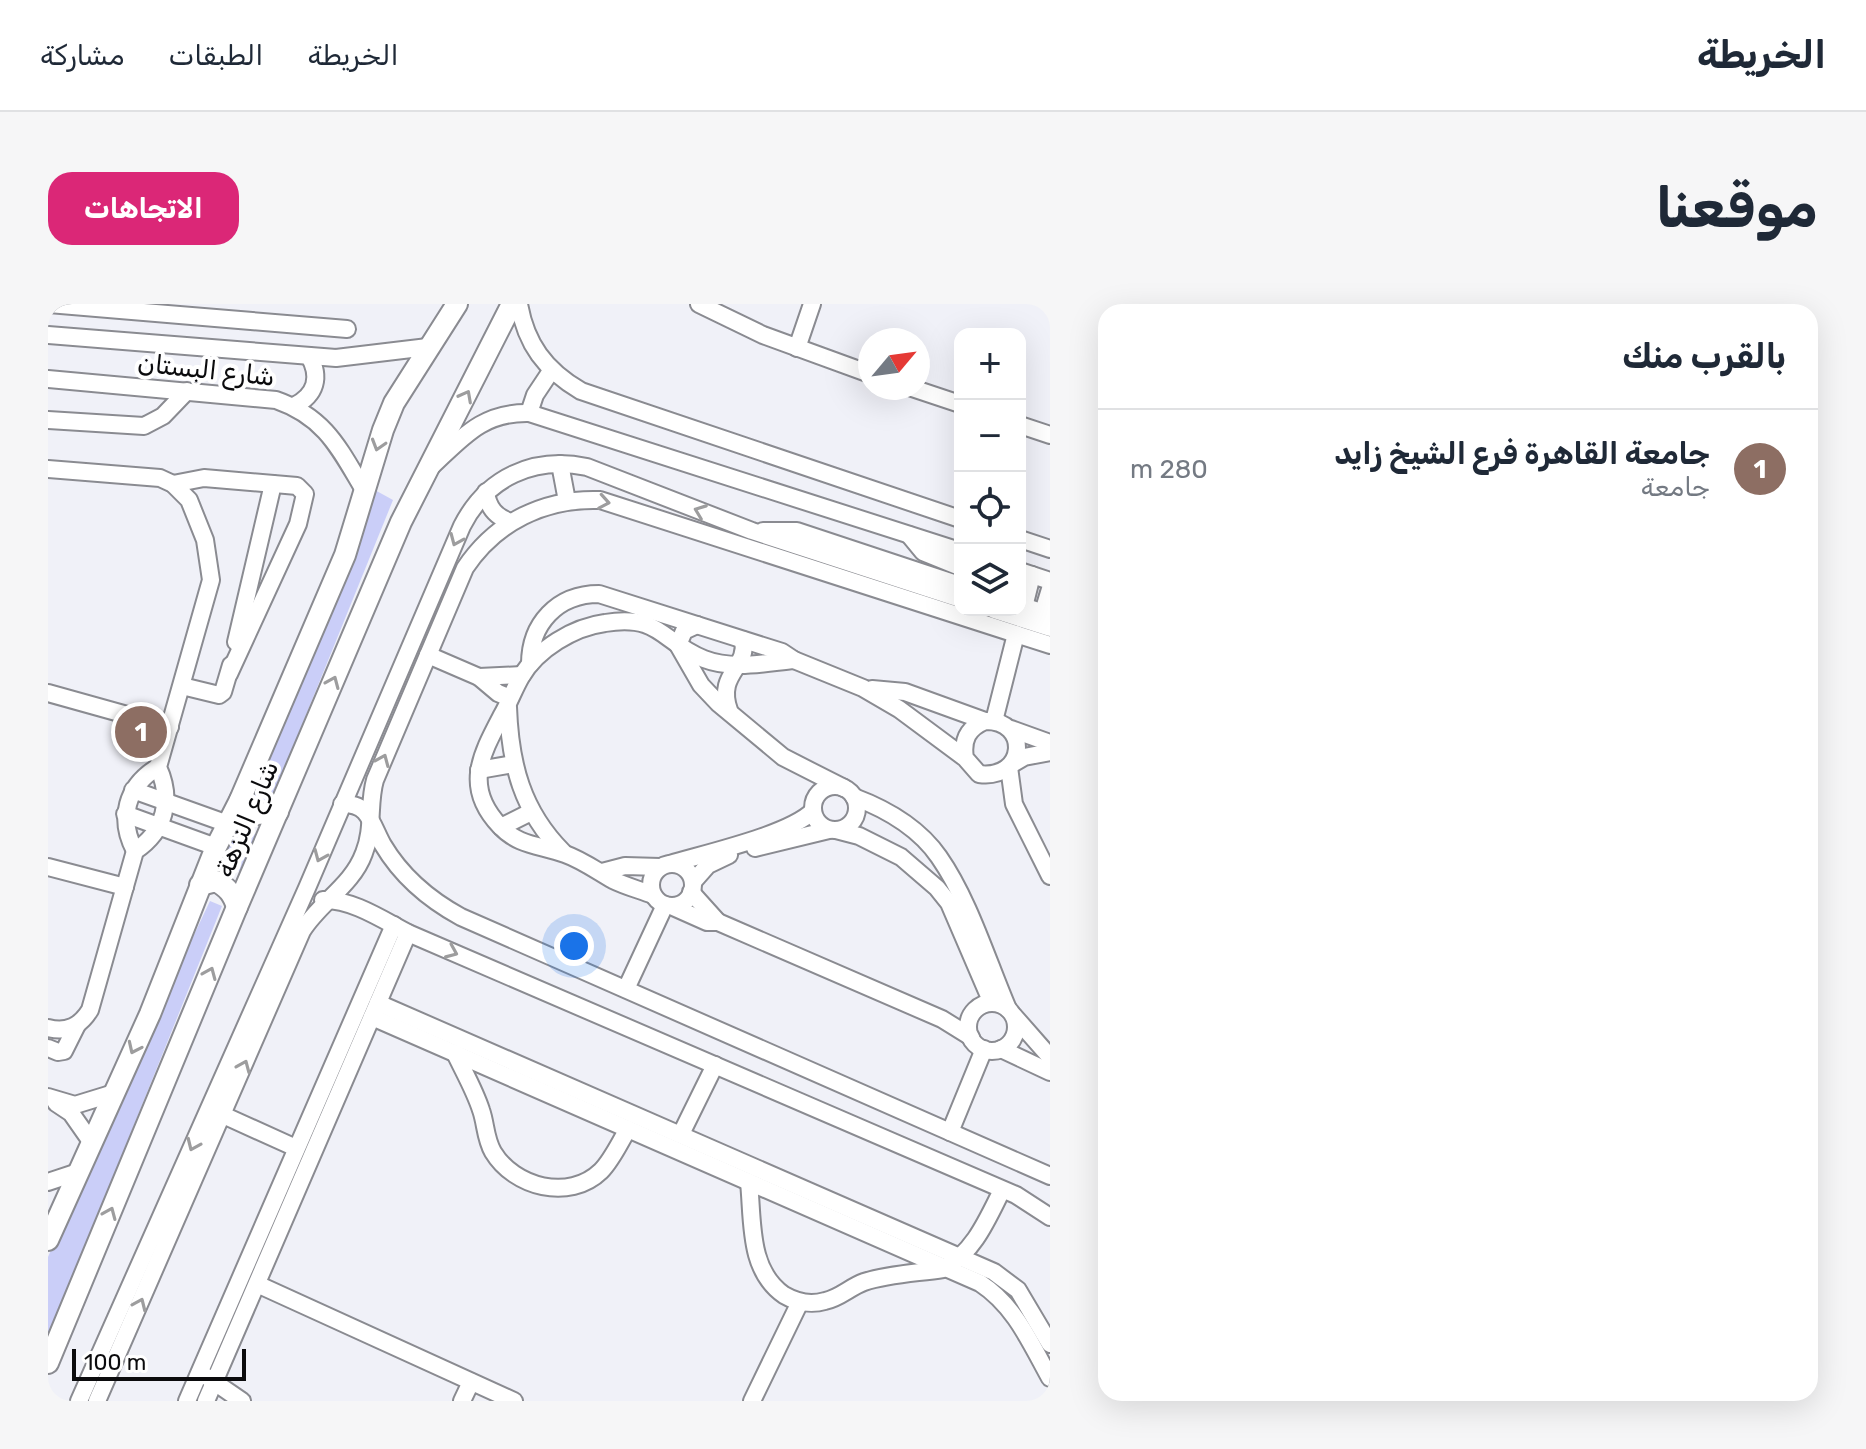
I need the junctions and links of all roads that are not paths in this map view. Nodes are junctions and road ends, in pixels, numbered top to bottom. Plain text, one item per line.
1 (48, 304) edge
2 (457, 304) edge
3 (512, 304) edge
4 (519, 304) edge
5 (699, 304) edge
6 (812, 304) edge
7 (164, 309) edge
8 (347, 329) dead end
9 (48, 335) edge
10 (159, 344) junction
11 (428, 347) junction
12 (797, 348) junction
13 (309, 356) junction
14 (858, 370) edge
15 (551, 371) junction
16 (48, 379) edge
17 (187, 391) junction
18 (930, 394) edge
19 (954, 402) edge
20 (294, 406) junction
21 (529, 413) junction
22 (48, 420) edge
23 (1026, 427) edge
24 (1050, 435) edge
25 (560, 464) junction
26 (48, 469) edge
27 (425, 472) junction
28 (173, 484) junction
29 (273, 484) junction
30 (364, 490) junction
31 (486, 492) junction
32 (567, 501) junction
33 (954, 517) edge
34 (511, 522) junction
35 (752, 531) junction
36 (908, 534) junction
37 (1026, 541) edge
38 (954, 549) edge
39 (1050, 549) edge
40 (954, 565) edge
41 (1026, 580) edge
42 (954, 583) edge
43 (1050, 590) edge
44 (592, 594) junction
45 (954, 597) edge
46 (1026, 608) edge
47 (1026, 615) edge
48 (543, 618) junction
49 (1048, 618) edge
50 (603, 623) junction
51 (697, 625) junction
52 (1016, 634) junction
53 (743, 640) junction
54 (559, 641) junction
55 (678, 645) junction
56 (1050, 645) edge
57 (428, 655) junction
58 (794, 660) junction
59 (737, 665) junction
60 (526, 670) junction
61 (229, 674) junction
62 (479, 677) junction
63 (182, 686) junction
64 (863, 688) junction
65 (48, 693) edge
66 (509, 702) junction
67 (729, 710) junction
68 (989, 721) junction
69 (170, 727) junction
70 (1011, 729) junction
71 (1050, 743) edge
72 (1050, 752) edge
73 (965, 758) junction
74 (513, 764) junction
75 (794, 764) junction
76 (1010, 766) junction
77 (158, 767) junction
78 (479, 770) junction
79 (979, 774) junction
80 (133, 790) junction
81 (849, 792) junction
82 (240, 800) junction
83 (167, 802) junction
84 (342, 804) junction
85 (814, 804) junction
86 (278, 812) junction
87 (531, 812) junction
88 (125, 814) junction
89 (1019, 815) junction
90 (371, 822) junction
91 (228, 824) junction
92 (160, 827) junction
93 (501, 827) junction
94 (833, 830) junction
95 (216, 847) junction
96 (740, 847) junction
97 (135, 851) junction
98 (565, 854) junction
99 (665, 865) junction
100 (48, 867) edge
101 (602, 872) junction
102 (1050, 876) edge
103 (200, 885) junction
104 (125, 887) junction
105 (692, 887) junction
106 (307, 888) junction
107 (329, 900) junction
108 (955, 900) junction
109 (663, 902) junction
110 (237, 907) junction
111 (718, 922) junction
112 (401, 929) junction
113 (626, 989) junction
114 (1004, 1009) junction
115 (375, 1010) junction
116 (973, 1013) junction
117 (942, 1019) junction
118 (77, 1025) junction
119 (48, 1028) edge
120 (977, 1043) junction
121 (48, 1048) edge
122 (1001, 1049) junction
123 (455, 1053) junction
124 (1050, 1057) edge
125 (715, 1065) junction
126 (1050, 1072) edge
127 (114, 1093) junction
128 (48, 1098) edge
129 (223, 1115) junction
130 (628, 1129) junction
131 (950, 1132) junction
132 (681, 1134) junction
133 (92, 1143) junction
134 (296, 1148) junction
135 (78, 1172) junction
136 (1050, 1176) edge
137 (48, 1182) edge
138 (749, 1182) junction
139 (1002, 1190) junction
140 (1050, 1217) edge
141 (49, 1235) edge
142 (962, 1257) junction
143 (943, 1269) junction
144 (257, 1284) junction
145 (800, 1302) junction
146 (1050, 1344) edge
147 (48, 1363) edge
148 (200, 1372) junction
149 (1050, 1378) edge
150 (215, 1382) junction
151 (471, 1382) junction
152 (189, 1396) edge
153 (79, 1401) edge
154 (97, 1401) edge
155 (207, 1401) edge
156 (242, 1401) edge
157 (462, 1401) edge
158 (514, 1401) edge
159 (752, 1401) edge

1 - 7 street
2 - 11 main road, شارع النزهة
27 -> 3 main road, شارع النزهة
4 - 15 street
5 - 12 street
6 - 12 street
7 - 8 street
7 - 10 street
9 - 10 street, شارع البستان
10 - 13 street, شارع البستان
11 - 13 street, شارع البستان
11 -> 30 main road, شارع النزهة
12 - 14 street
13 - 20 street
15 - 21 street
15 - 33 street
16 - 17 street, شارع البستان
17 - 20 street, شارع البستان
17 - 22 street
18 - 19 street
20 - 30 street, شارع البستان
21 - 27 street
21 - 36 street
23 - 24 street
25 - 31 street
25 - 32 street
35 -> 25 street
26 - 28 street
86 -> 27 main road, شارع النزهة
28 - 29 street
28 - 63 street
29 - 61 street
29 - 61 street
30 - 82 main road, شارع النزهة
31 - 34 street
31 -> 84 street
32 - 34 street
32 -> 52 street
34 - 57 street
35 - 42 street
35 - 45 street
36 - 38 street
36 - 40 street
37 - 39 street
41 - 43 street
43 - 49 street
44 - 48 street
44 - 50 street
44 - 51 street
46 - 49 street
47 - 49 street
48 - 54 street
48 - 60 street
50 - 54 street
50 - 55 street
51 - 53 street
51 - 55 street
52 - 56 street
52 - 68 street
53 - 58 street
53 - 59 street
54 - 60 street
55 - 59 street
55 - 67 street
57 - 62 street
90 -> 57 street
58 - 59 street
58 - 64 street
59 - 67 street
60 - 62 street
60 - 66 street
61 - 63 street
62 - 66 street
63 - 69 street
64 - 68 street
64 - 73 street
65 - 69 street
66 - 74 street
66 - 78 street
67 - 75 street
68 - 70 street
68 - 73 street
69 - 77 street
70 - 71 street
70 - 76 street
72 - 76 street
73 - 79 street
74 - 78 street
74 - 87 street
75 - 81 street
75 - 85 street
76 - 79 street
76 - 89 street
77 - 80 street
77 - 83 street
78 - 93 street
79 - 89 street
80 - 83 street
80 - 88 street
81 - 85 street
81 - 94 street
81 - 108 street
82 - 86 main road
82 - 91 main road, شارع النزهة
83 - 91 street
83 - 92 street
84 - 90 street
84 -> 106 street
85 - 94 street
85 - 96 street
86 - 110 main road, شارع النزهة
87 - 93 street
87 - 98 street
88 - 92 street
88 - 97 street
89 - 102 street
90 - 107 street
90 - 113 street
91 - 95 main road, شارع النزهة
92 - 95 street
92 - 97 street
93 - 98 street
94 - 96 street
94 - 108 street
95 - 103 main road, شارع النزهة
96 - 99 street
96 - 105 street
97 - 104 street
98 - 101 street
99 - 101 street
99 - 105 street
99 - 109 street
100 - 104 street
101 - 109 street
103 - 110 main road
103 -> 127 main road, شارع النزهة
104 - 118 street
105 - 109 street
105 - 111 street
106 - 107 street
106 -> 153 street
107 - 112 street
129 -> 107 street
108 - 114 street
109 - 111 street
109 - 113 street
147 -> 110 main road, شارع النزهة
111 - 117 street
112 - 115 street
112 -> 125 street
112 - 134 street
113 - 131 street
114 - 116 street
114 - 122 street
114 - 124 street
115 - 123 street
115 - 132 street
115 - 144 street
116 - 117 street
116 - 120 street
117 - 120 street
118 - 119 street
118 - 121 street
120 - 122 street
120 - 131 street
122 - 126 street
123 - 130 street
123 - 130 street
125 - 132 street
125 - 139 street
127 - 128 street
127 - 133 main road, شارع النزهة
128 - 133 street
129 - 134 street
154 -> 129 street
130 - 138 street
131 - 136 street
132 - 142 street
133 - 135 main road, شارع النزهة
134 - 148 street
135 - 137 street
135 - 141 main road, شارع النزهة
138 - 143 street
138 - 145 street
139 - 140 street
139 - 142 street
142 - 143 street
142 - 146 street
143 - 145 street
143 - 149 street
144 - 150 street
144 - 151 street
145 - 159 street
148 - 150 street
148 - 152 street
150 - 155 street
150 - 156 street
151 - 157 street
151 - 158 street
152 - 155 street

